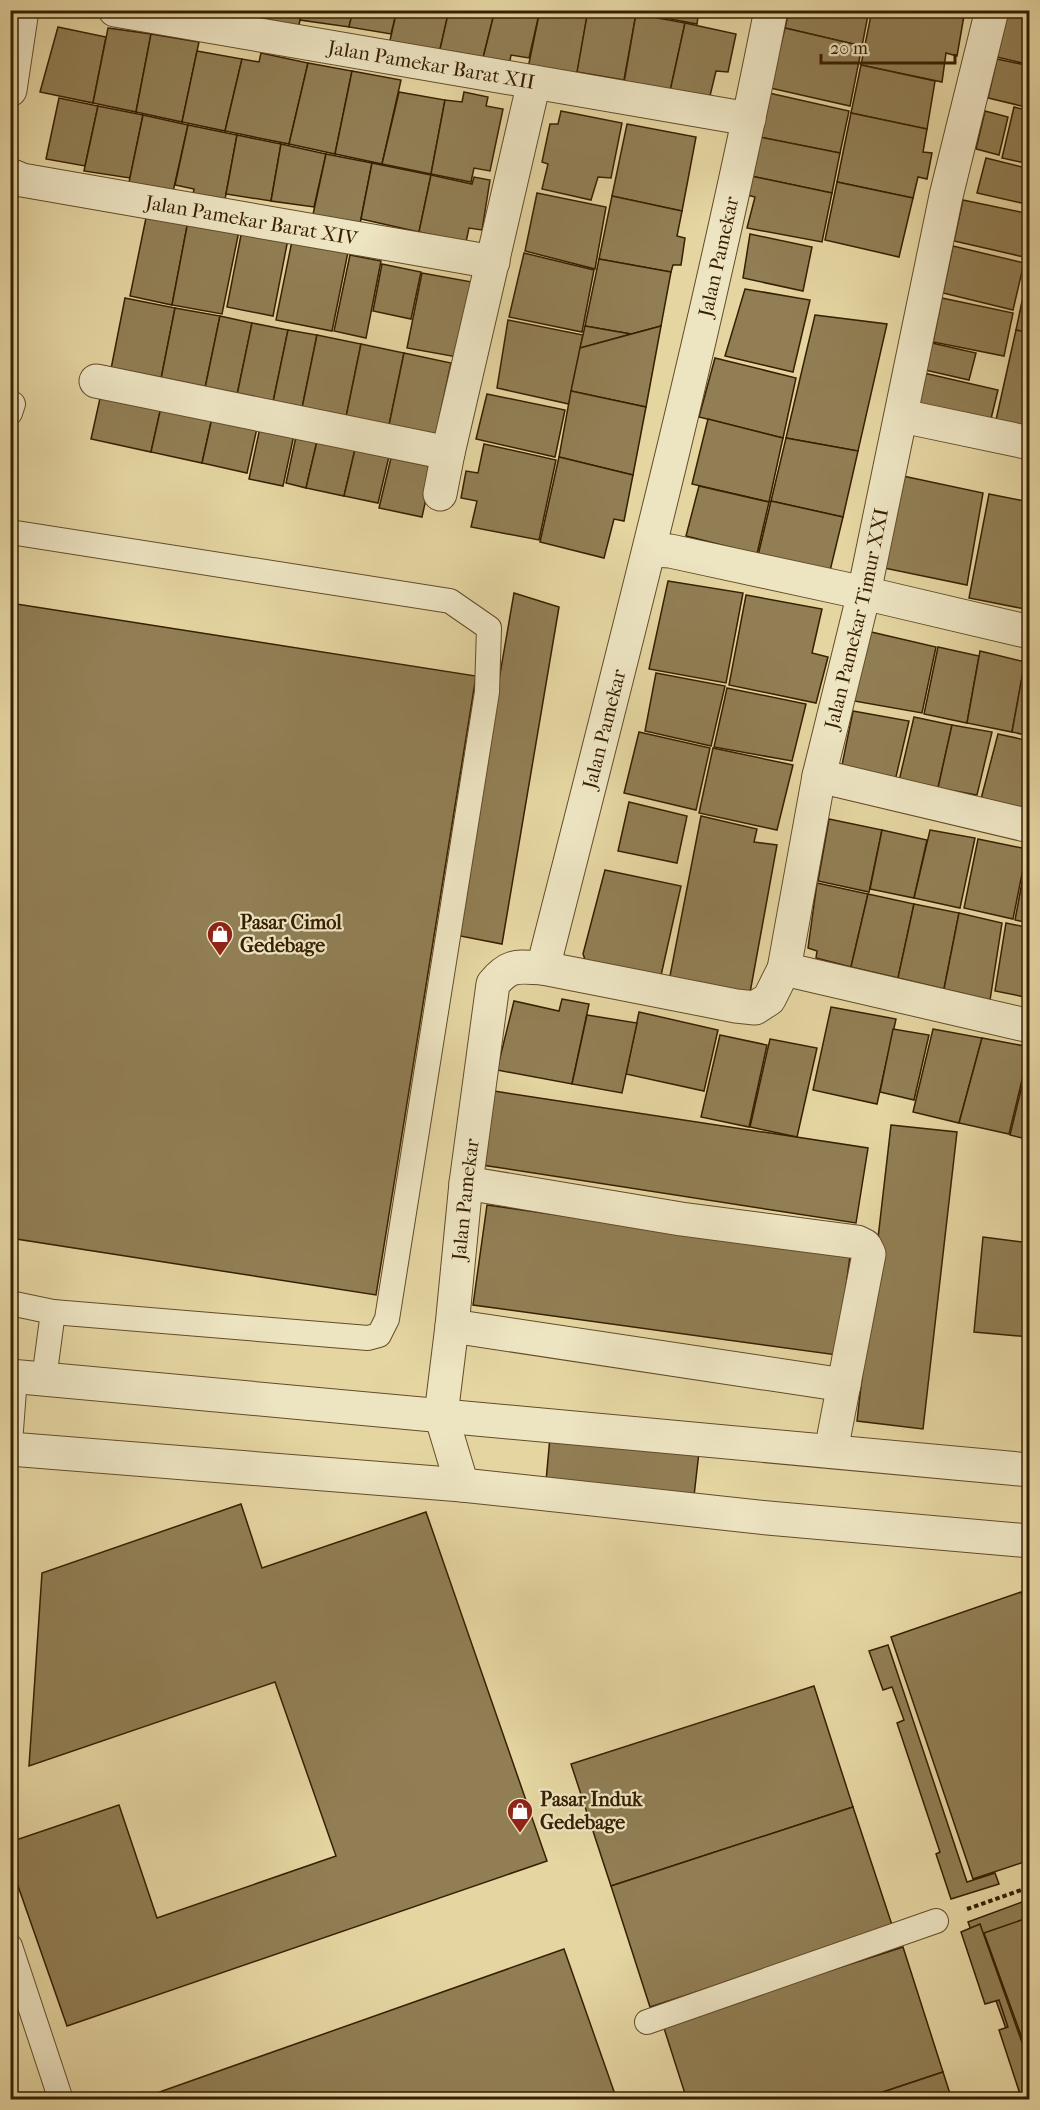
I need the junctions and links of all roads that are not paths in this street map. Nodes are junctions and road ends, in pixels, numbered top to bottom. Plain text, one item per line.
1 (22, 10) edge
2 (115, 10) edge
3 (771, 10) edge
4 (992, 10) edge
5 (234, 20) edge
6 (534, 82) junction
7 (10, 90) edge
8 (749, 119) junction
9 (10, 175) edge
10 (493, 262) junction
11 (96, 381) dead end
12 (902, 416) junction
13 (1029, 443) edge
14 (448, 453) junction
15 (440, 494) dead end
16 (10, 532) edge
17 (650, 550) junction
18 (864, 593) junction
19 (1029, 632) edge
20 (819, 776) junction
21 (1029, 826) edge
22 (543, 968) junction
23 (784, 969) junction
24 (1029, 1026) edge
25 (466, 1183) junction
26 (10, 1304) edge
27 (53, 1312) junction
28 (452, 1326) junction
29 (23, 1377) edge
30 (844, 1385) junction
31 (441, 1415) junction
32 (10, 1443) edge
33 (10, 1449) edge
34 (831, 1451) junction
35 (1029, 1470) edge
36 (462, 1485) junction
37 (1029, 1541) edge
38 (936, 1921) road end
39 (10, 1946) edge
40 (647, 2022) dead end
41 (61, 2100) edge

1 - 7 street
2 - 5 street, Jalan Pamekar Barat XII
3 - 8 street, Jalan Pamekar
4 - 12 street, Jalan Pamekar Timur XXI
5 - 6 street, Jalan Pamekar Barat XII
6 - 8 street, Jalan Pamekar Barat XII
6 - 10 street
8 - 17 street, Jalan Pamekar
9 - 10 street, Jalan Pamekar Barat XIV
10 - 14 street
11 - 14 street
12 - 13 street
12 - 18 street, Jalan Pamekar Timur XXI
14 - 15 street
16 - 27 lane
17 - 18 street
17 - 22 street, Jalan Pamekar
18 - 19 street
18 - 20 street, Jalan Pamekar Timur XXI
20 - 21 street
20 - 23 street, Jalan Pamekar Timur XXI
22 - 23 street, Jalan Pamekar Timur XXI
22 - 25 street, Jalan Pamekar
23 - 24 street
25 - 28 street, Jalan Pamekar
25 - 30 street
26 - 27 lane
27 - 29 lane
28 - 30 street
28 - 31 street, Jalan Pamekar
29 - 31 street
29 - 32 lane
30 - 34 street
31 - 34 street
31 - 36 street
33 - 36 street
34 - 35 street
36 - 37 street
38 - 40 lane
39 - 41 lane

